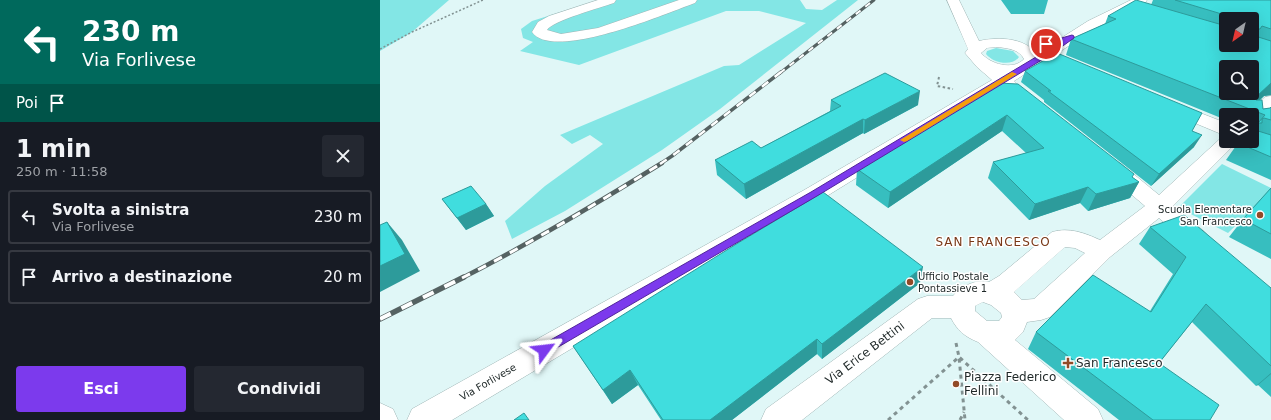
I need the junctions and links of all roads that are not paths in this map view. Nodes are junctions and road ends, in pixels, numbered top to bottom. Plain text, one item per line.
1 (610, 0) edge
2 (691, 0) edge
3 (953, 0) edge
4 (1140, 0) edge
5 (1127, 7) junction
6 (1148, 14) edge
7 (961, 21) junction
8 (1072, 37) junction
9 (1000, 43) junction
10 (1019, 47) junction
11 (975, 48) junction
12 (982, 64) junction
13 (1030, 64) junction
14 (1003, 81) junction
15 (961, 96) junction
16 (1028, 100) edge
17 (1156, 100) edge
18 (1271, 101) edge
19 (1259, 112) edge
20 (1219, 127) edge
21 (1222, 148) edge
22 (1097, 155) edge
23 (1160, 206) junction
24 (1102, 251) junction
25 (1213, 251) edge
26 (992, 292) junction
27 (960, 307) junction
28 (1015, 312) junction
29 (988, 334) junction
30 (422, 420) edge
31 (777, 420) edge
32 (1088, 420) edge

1 - 2 street
3 - 7 street
4 - 5 street, Via Forlivese
5 - 6 street
5 - 8 street, Via Forlivese
7 - 9 street
7 - 11 street
8 - 10 street, Via Forlivese
8 - 13 street, Via Forlivese
9 - 10 street, Via Forlivese
9 - 11 street, Via Forlivese
10 - 13 street
11 - 12 street, Via Forlivese
12 - 13 street, Via Forlivese
12 - 14 street
12 - 15 street, Via Forlivese
13 - 14 street, Via Forlivese
14 - 15 street, Via Forlivese
14 - 16 street
15 - 30 street, Via Forlivese
17 - 20 street
18 - 19 street
21 - 23 street
22 - 23 street
23 - 24 street
23 - 25 street
24 - 26 street
24 - 28 street
26 - 27 street
26 - 28 street
27 - 29 street
27 - 31 street, Via Erice Bettini
28 - 29 street
29 - 32 street

